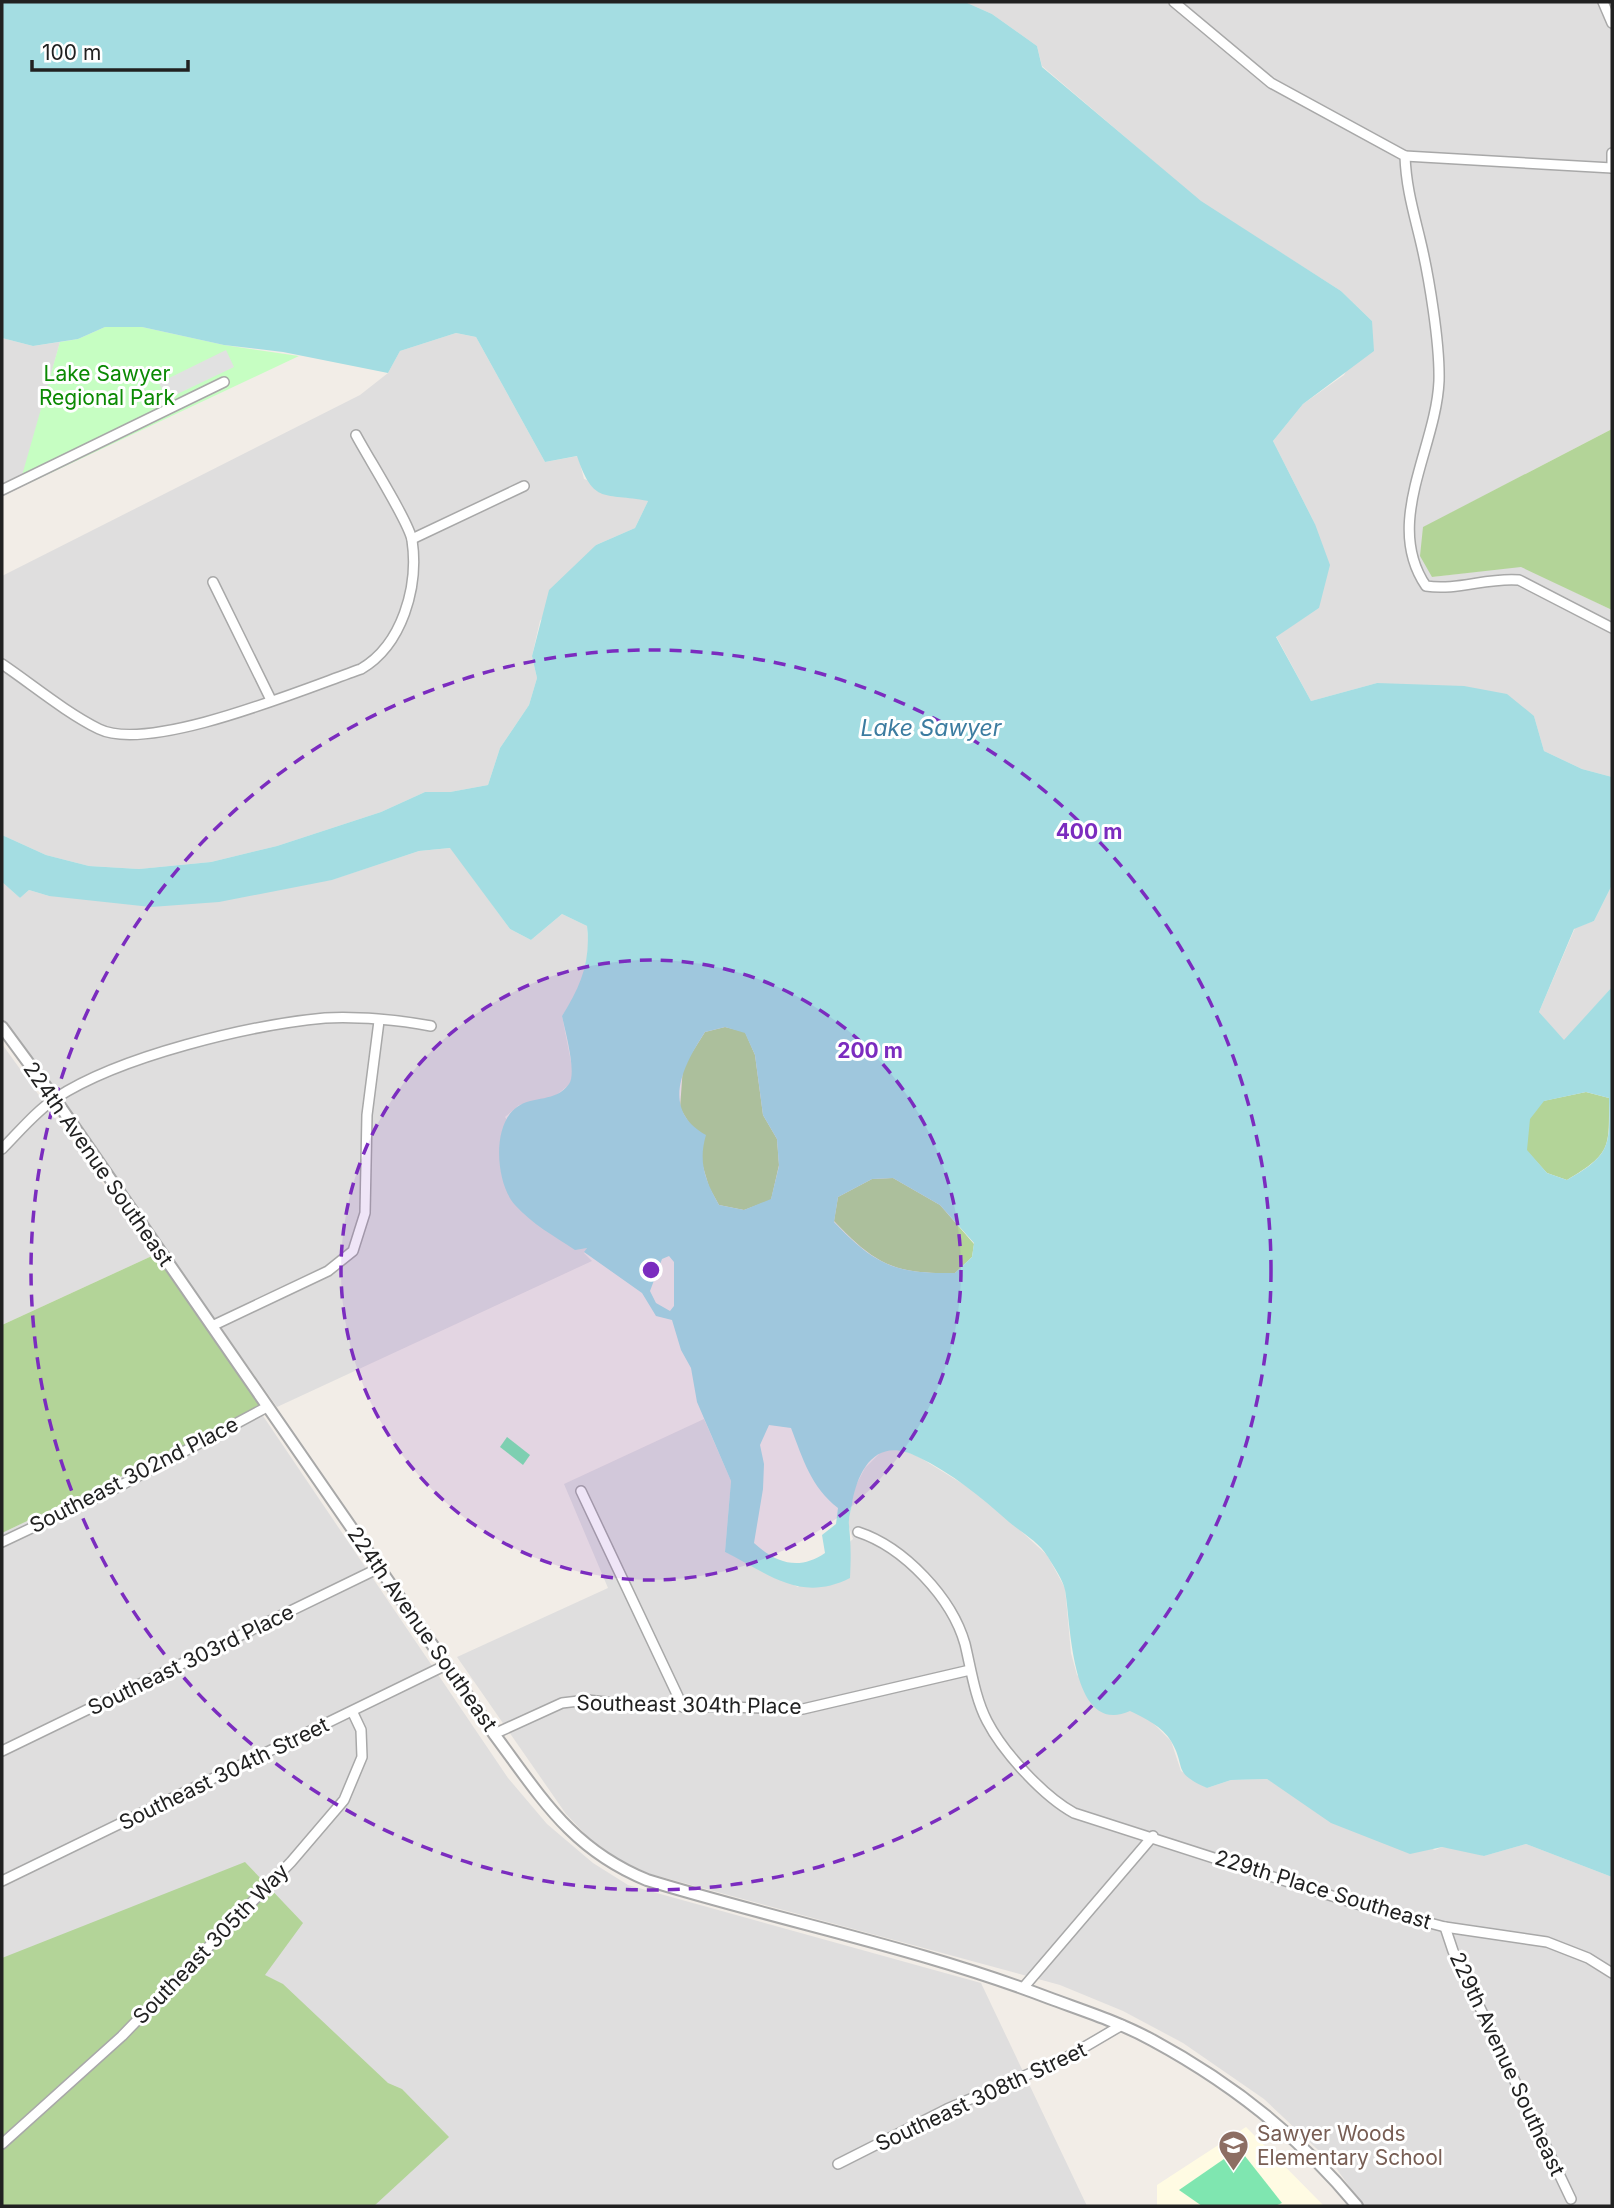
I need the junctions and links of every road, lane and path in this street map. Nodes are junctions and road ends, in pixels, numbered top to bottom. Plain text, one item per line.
1 (1174, 2) edge
2 (1603, 2) edge
3 (1612, 23) edge
4 (1612, 153) edge
5 (1405, 156) junction
6 (1612, 168) edge
7 (224, 382) dead end
8 (356, 435) dead end
9 (524, 486) dead end
10 (2, 490) edge
11 (412, 539) junction
12 (213, 582) dead end
13 (1612, 628) edge
14 (2, 664) edge
15 (271, 700) junction
16 (379, 1021) junction
17 (431, 1026) dead end
18 (2, 1027) edge
19 (55, 1099) junction
20 (2, 1149) edge
21 (212, 1325) junction
22 (267, 1407) junction
23 (581, 1491) dead end
24 (858, 1532) dead end
25 (2, 1542) edge
26 (379, 1568) junction
27 (446, 1665) junction
28 (970, 1670) junction
29 (683, 1707) junction
30 (353, 1713) junction
31 (494, 1734) junction
32 (2, 1751) edge
33 (1153, 1836) junction
34 (2, 1881) edge
35 (1445, 1927) junction
36 (1612, 1973) edge
37 (1023, 1987) junction
38 (1122, 2025) junction
39 (2, 2144) edge
40 (838, 2165) dead end
41 (1571, 2199) dead end
42 (1357, 2206) edge

1 - 5 street
2 - 3 street
4 - 6 street
5 - 6 street
5 - 13 street
7 - 10 street
8 - 11 street
9 - 11 street
11 - 15 street
12 - 15 street
14 - 15 street
16 - 17 street
16 - 19 street
16 - 21 street
18 - 19 street, 224th Avenue Southeast
19 - 20 street
19 - 21 street, 224th Avenue Southeast
21 - 22 street, 224th Avenue Southeast
22 - 25 street, Southeast 302nd Place
22 - 26 street, 224th Avenue Southeast
23 - 29 street
24 - 28 street, 229th Place Southeast
26 - 27 street, 224th Avenue Southeast
26 - 32 street, Southeast 303rd Place
27 - 30 street, Southeast 304th Street
27 - 31 street, 224th Avenue Southeast
28 - 29 street, Southeast 304th Place
28 - 33 street, 229th Place Southeast
29 - 31 street, Southeast 304th Place
30 - 34 street, Southeast 304th Street
30 - 39 street, Southeast 305th Way
31 - 37 street, 224th Avenue Southeast
33 - 35 street, 229th Place Southeast
33 - 37 street
35 - 36 street, 229th Place Southeast
35 - 41 street, 229th Avenue Southeast
37 - 38 street, 224th Avenue Southeast
38 - 40 street, Southeast 308th Street
38 - 42 street, 224th Avenue Southeast

